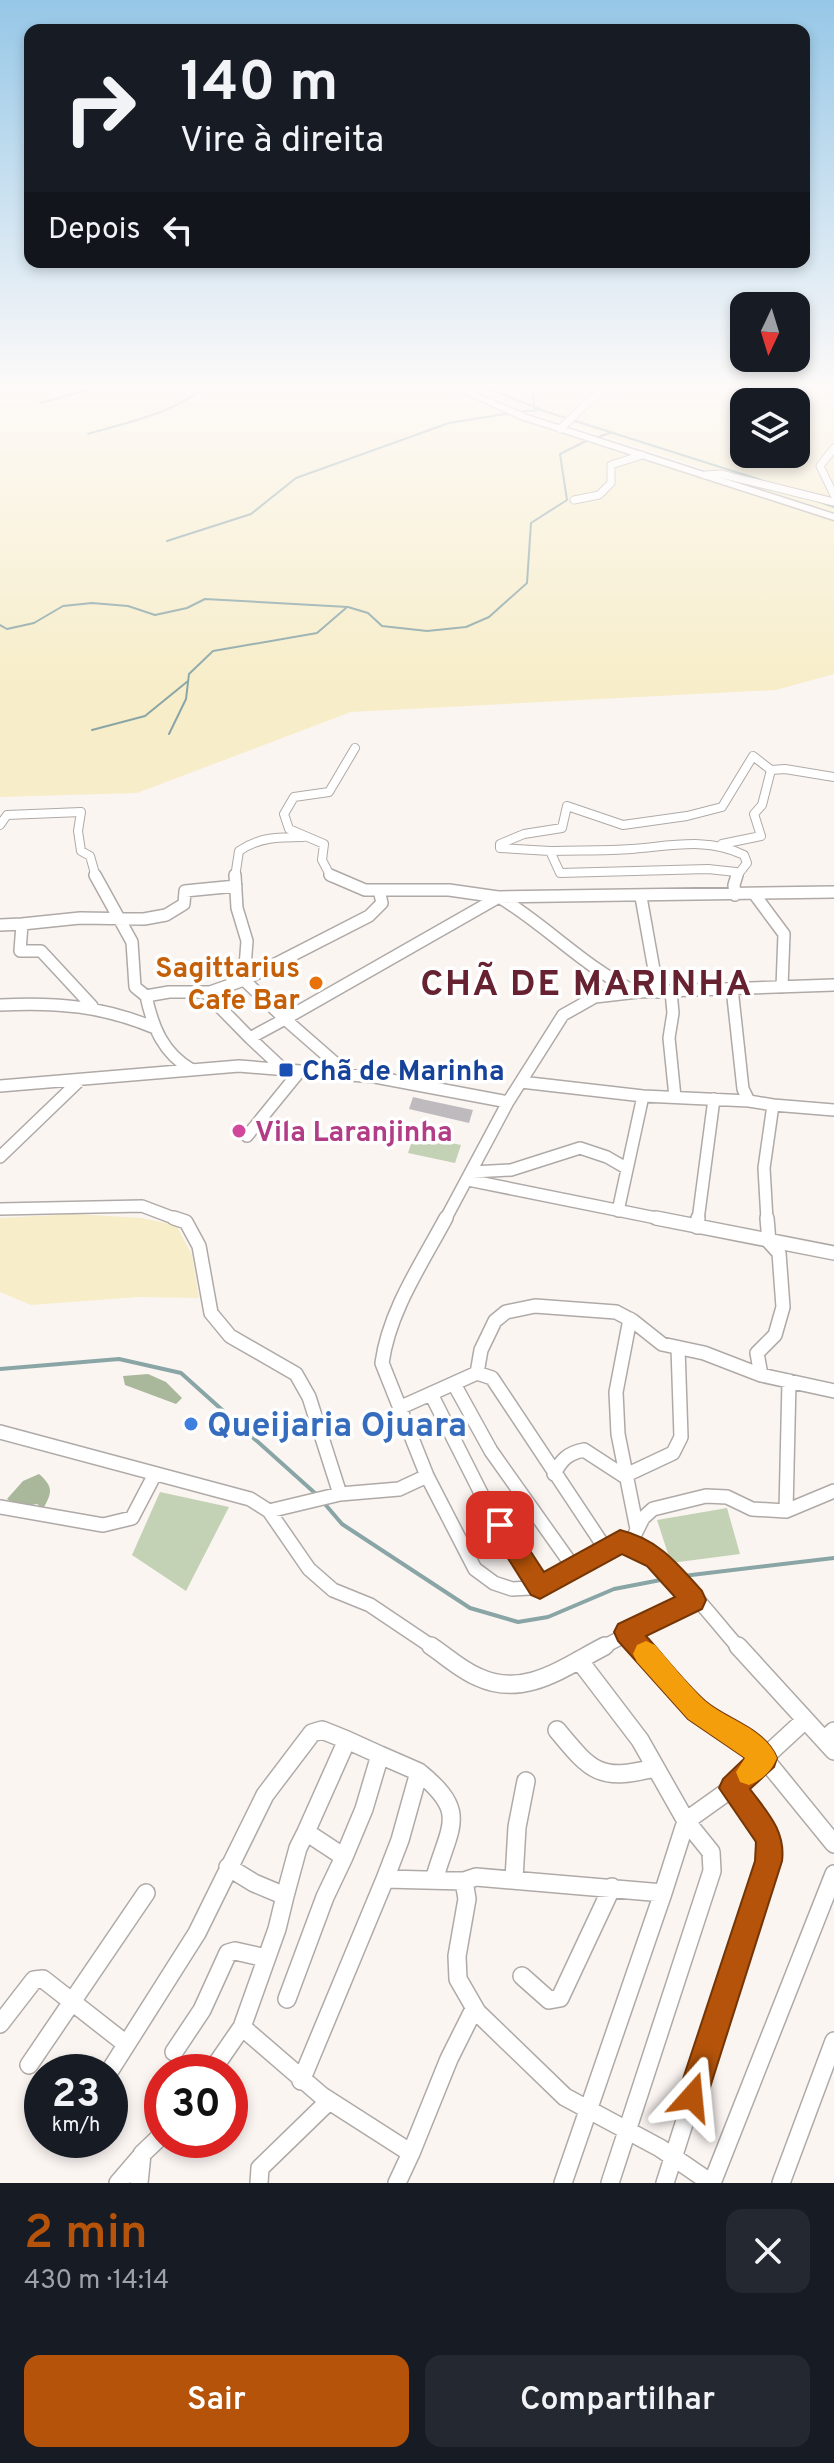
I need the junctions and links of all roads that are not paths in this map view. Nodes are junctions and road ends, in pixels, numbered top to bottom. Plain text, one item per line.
1 (608, 486) edge
2 (738, 486) edge
3 (769, 486) edge
4 (574, 500) dead end
5 (834, 502) edge
6 (834, 517) edge
7 (355, 748) dead end
8 (771, 770) junction
9 (834, 777) edge
10 (0, 825) edge
11 (303, 837) junction
12 (709, 845) junction
13 (550, 851) junction
14 (736, 872) junction
15 (236, 886) junction
16 (379, 890) junction
17 (834, 892) edge
18 (735, 895) junction
19 (755, 895) junction
20 (499, 897) junction
21 (536, 897) junction
22 (641, 897) junction
23 (531, 916) junction
24 (121, 920) junction
25 (22, 924) junction
26 (0, 925) edge
27 (244, 980) junction
28 (834, 985) edge
29 (782, 987) junction
30 (732, 988) junction
31 (671, 991) junction
32 (205, 992) junction
33 (638, 992) junction
34 (658, 992) junction
35 (146, 996) junction
36 (0, 1005) edge
37 (92, 1006) junction
38 (285, 1019) junction
39 (155, 1028) junction
40 (250, 1038) junction
41 (282, 1068) junction
42 (192, 1071) junction
43 (300, 1071) junction
44 (350, 1075) junction
45 (80, 1079) junction
46 (521, 1082) junction
47 (0, 1086) edge
48 (643, 1096) junction
49 (675, 1097) junction
50 (714, 1099) junction
51 (749, 1101) junction
52 (508, 1102) junction
53 (773, 1105) junction
54 (834, 1110) edge
55 (247, 1136) dead end
56 (0, 1157) edge
57 (626, 1168) junction
58 (470, 1176) junction
59 (0, 1209) edge
60 (618, 1211) junction
61 (697, 1227) junction
62 (769, 1242) junction
63 (834, 1253) edge
64 (630, 1319) junction
65 (678, 1348) junction
66 (477, 1373) junction
67 (761, 1375) junction
68 (789, 1381) junction
69 (454, 1384) junction
70 (834, 1391) edge
71 (431, 1394) junction
72 (399, 1408) junction
73 (0, 1432) edge
74 (155, 1474) junction
75 (554, 1474) junction
76 (427, 1476) junction
77 (624, 1476) junction
78 (834, 1491) edge
79 (340, 1494) junction
80 (0, 1507) edge
81 (269, 1511) junction
82 (786, 1511) junction
83 (637, 1530) junction
84 (630, 1544) junction
85 (605, 1548) junction
86 (574, 1568) junction
87 (540, 1587) junction
88 (691, 1597) junction
89 (627, 1632) junction
90 (579, 1660) junction
91 (805, 1720) junction
92 (557, 1730) dead end
93 (347, 1740) junction
94 (831, 1740) edge
95 (381, 1753) junction
96 (764, 1758) junction
97 (654, 1768) junction
98 (419, 1772) junction
99 (526, 1781) dead end
100 (732, 1788) junction
101 (686, 1821) junction
102 (306, 1832) junction
103 (834, 1844) edge
104 (344, 1857) junction
105 (228, 1867) junction
106 (834, 1874) edge
107 (385, 1879) junction
108 (514, 1879) junction
109 (434, 1880) junction
110 (464, 1881) junction
111 (612, 1887) junction
112 (146, 1893) dead end
113 (663, 1893) junction
114 (285, 1896) junction
115 (266, 1958) junction
116 (522, 1976) dead end
117 (287, 1999) dead end
118 (72, 2002) junction
119 (477, 2012) junction
120 (0, 2024) edge
121 (242, 2027) junction
122 (834, 2041) edge
123 (126, 2044) junction
124 (174, 2052) dead end
125 (37, 2054) edge
126 (120, 2054) edge
127 (223, 2054) edge
128 (301, 2081) junction
129 (328, 2102) junction
130 (589, 2111) junction
131 (629, 2132) junction
132 (411, 2153) junction
133 (142, 2154) joint
134 (673, 2156) junction
135 (118, 2183) edge
136 (139, 2183) edge
137 (259, 2183) edge
138 (397, 2183) edge
139 (563, 2183) edge
140 (610, 2183) edge
141 (665, 2183) edge
142 (712, 2183) edge
143 (781, 2183) edge

1 - 4 street
2 - 6 main road
3 - 5 street
7 - 11 street
8 - 9 street
8 - 12 street
8 - 13 street
10 - 24 street
11 - 15 street
11 - 16 street
12 - 13 street
12 - 14 street
13 - 14 street
14 - 18 street
15 - 24 street
15 - 27 street
16 - 20 street
16 - 27 street
17 - 19 street
18 - 19 street
18 - 22 street
19 - 29 street
20 - 21 street
20 - 23 street
20 - 38 street
21 - 22 street
21 - 23 street
22 - 34 street
23 - 33 street
24 - 25 street
24 - 35 street
25 - 26 street
25 - 37 street
27 - 32 street
27 - 38 street
28 - 29 street
29 - 30 street
30 - 31 street
30 - 51 street
31 - 34 street
31 - 49 street
32 - 35 street
32 - 40 street
33 - 34 street
33 - 46 street
35 - 39 street
36 - 37 street
37 - 39 street
38 - 40 street
38 - 44 street
39 - 42 street
40 - 41 street
41 - 42 street
41 - 43 street
42 - 45 street
43 - 44 street
43 - 55 street
44 - 52 street
45 - 47 street
45 - 56 street
46 - 48 street
46 - 52 street
48 - 49 street
48 - 57 street
49 - 50 street
50 - 51 street
50 - 61 street
51 - 53 street
52 - 58 street
53 - 54 street
53 - 62 street
57 - 58 street
57 - 60 street
58 - 60 street
58 - 72 street
59 - 79 street
60 - 61 street
61 - 62 street
62 - 63 street
62 - 67 street
64 - 65 street
64 - 66 street
64 - 77 street
65 - 67 street
65 - 77 street
66 - 69 street
66 - 75 street
67 - 68 street
68 - 70 street
68 - 82 street
69 - 71 street
69 - 86 street
71 - 72 street
71 - 87 street
72 - 76 street
73 - 74 street
74 - 80 street
74 - 81 street
75 - 77 street
75 - 85 street
76 - 79 street
76 - 87 street
77 - 83 street
78 - 82 street
79 - 81 street
81 - 90 street
82 - 83 street
83 - 84 street
84 - 85 street
84 - 88 street
85 - 86 street
86 - 87 street
88 - 89 street
88 - 91 street
89 - 90 street
89 - 96 street
90 - 97 street
91 - 94 street
91 - 96 street
92 - 97 street
93 - 95 street
93 - 102 street
93 - 105 street
95 - 98 street
95 - 104 street
96 - 100 street
96 - 103 street
97 - 101 street
98 - 107 street
98 - 109 street
99 - 108 street
100 - 101 street
100 - 134 street
101 - 113 street
101 - 131 street
102 - 104 street
102 - 114 street
104 - 117 street
105 - 114 street
105 - 123 street
106 - 142 street
107 - 109 street
107 - 128 street
108 - 110 street
108 - 111 street
109 - 110 street
110 - 119 street
111 - 113 street
111 - 116 street
112 - 118 street
113 - 130 street
114 - 115 street
115 - 121 street
115 - 124 street
118 - 120 street
118 - 123 street
118 - 125 street
119 - 130 street
119 - 132 street
121 - 127 street
121 - 128 street
122 - 143 street
123 - 126 street
128 - 129 street
129 - 132 street
129 - 137 street
130 - 131 street
130 - 139 street
131 - 134 street
131 - 140 street
132 - 138 street
133 - 135 street
133 - 136 street
134 - 141 street
134 - 142 street

